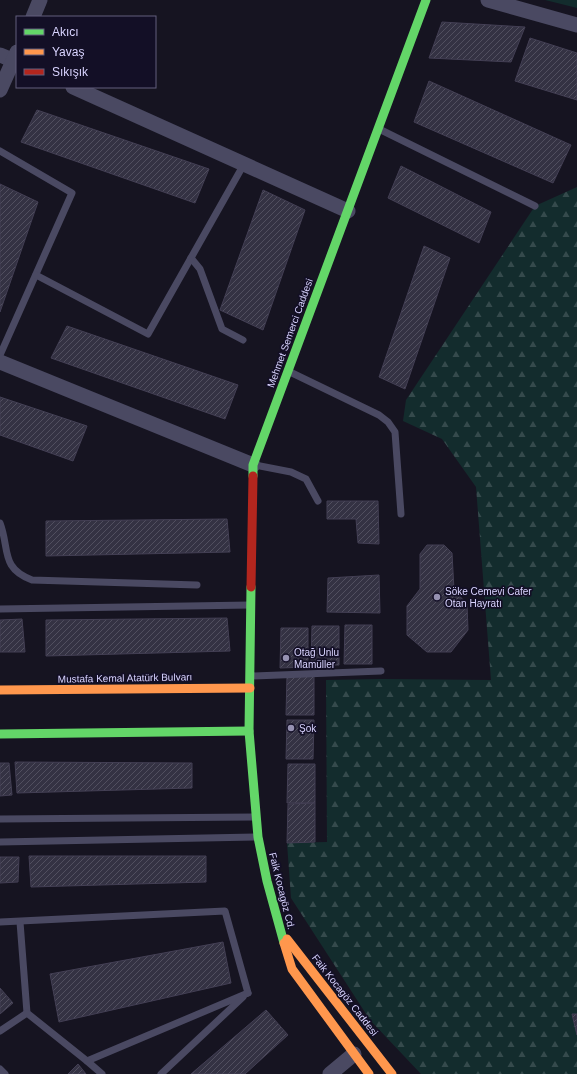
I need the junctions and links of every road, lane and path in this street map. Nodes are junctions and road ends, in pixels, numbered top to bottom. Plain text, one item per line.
1 (40, 0) edge
2 (426, 0) edge
3 (488, 0) edge
4 (33, 16) edge
5 (577, 25) edge
6 (12, 57) edge
7 (75, 88) edge
8 (0, 90) edge
9 (378, 128) junction
10 (0, 151) edge
11 (244, 164) junction
12 (535, 206) dead end
13 (348, 211) junction
14 (191, 258) junction
15 (36, 275) junction
16 (242, 340) dead end
17 (0, 355) edge
18 (0, 362) edge
19 (288, 371) junction
20 (253, 464) junction
21 (318, 501) dead end
22 (401, 514) dead end
23 (0, 523) edge
24 (197, 585) dead end
25 (251, 605) junction
26 (0, 609) edge
27 (381, 671) dead end
28 (250, 676) junction
29 (250, 688) junction
30 (0, 690) edge
31 (249, 731) junction
32 (0, 734) edge
33 (256, 817) junction
34 (0, 819) edge
35 (258, 837) junction
36 (0, 842) edge
37 (0, 922) edge
38 (20, 922) junction
39 (279, 929) junction
40 (248, 993) junction
41 (27, 1013) junction
42 (0, 1031) edge
43 (354, 1054) junction
44 (87, 1061) junction
45 (0, 1069) edge
46 (5, 1074) edge
47 (102, 1074) edge
48 (161, 1074) edge
49 (330, 1074) edge
50 (369, 1074) edge
51 (392, 1074) edge

1 - 4 street
2 - 9 street, Mehmet Semerci Caddesi
3 - 5 street
6 - 8 street
7 - 11 street
9 - 12 lane
9 - 13 street, Mehmet Semerci Caddesi
10 - 15 lane
11 - 13 street
11 - 14 lane
13 - 19 street, Mehmet Semerci Caddesi
14 - 15 lane
14 - 16 lane
15 - 17 lane
18 - 20 street
19 - 20 street, Mehmet Semerci Caddesi
19 - 22 lane
20 - 21 lane
20 - 25 street, Mehmet Semerci Caddesi
23 - 24 lane
25 - 26 lane
25 - 28 street, Mehmet Semerci Caddesi
27 - 28 lane
28 - 29 street, Mehmet Semerci Caddesi
29 - 30 street, Mustafa Kemal Atatürk Bulvarı
29 - 31 street, Faik Kocagöz Cd.
31 - 32 street
31 - 33 street, Faik Kocagöz Cd.
33 - 34 lane
33 - 35 street, Faik Kocagöz Cd.
35 - 36 lane
35 - 39 street, Faik Kocagöz Cd.
37 - 38 lane
38 - 40 lane
38 - 41 lane
39 - 43 street, Faik Kocagöz Cd.
39 - 51 street, Faik Kocagöz Caddesi
40 - 44 lane
40 - 48 lane
41 - 42 lane
41 - 44 lane
43 - 49 street
43 - 50 street, Faik Kocagöz Cd.
44 - 47 lane
45 - 46 lane

